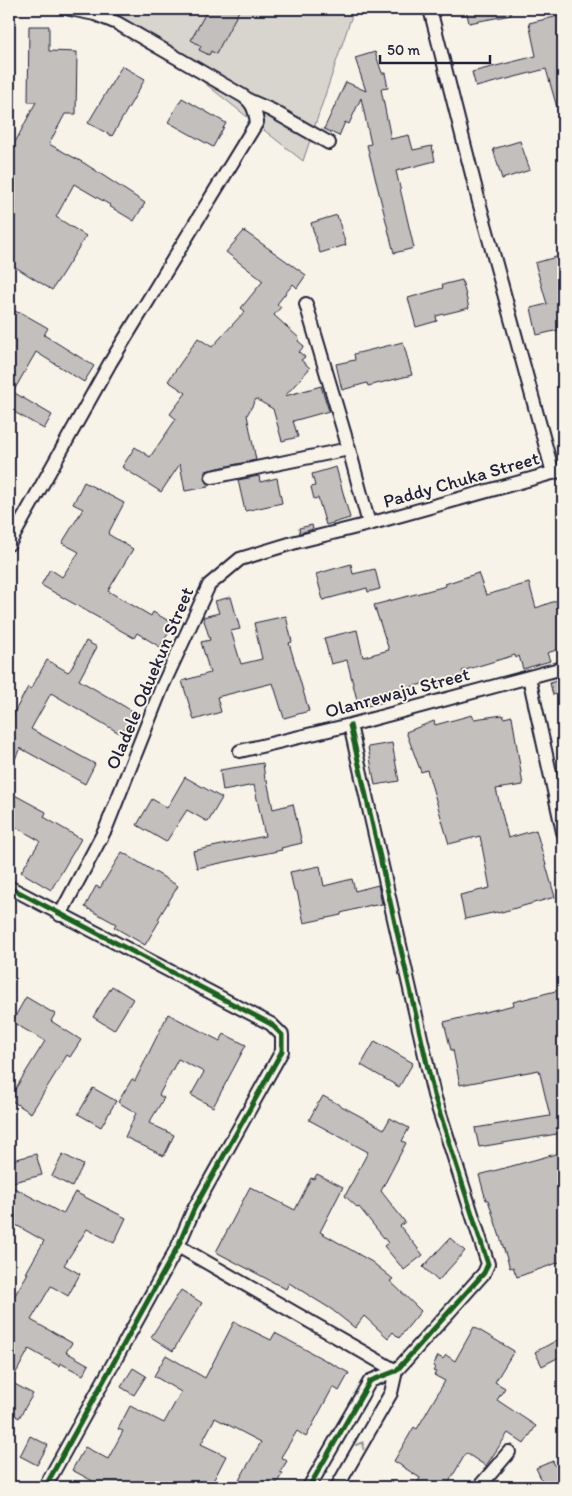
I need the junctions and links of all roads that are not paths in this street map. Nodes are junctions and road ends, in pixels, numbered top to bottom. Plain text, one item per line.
1 (70, 9) edge
2 (430, 9) edge
3 (248, 100) junction
4 (329, 143) dead end
5 (306, 304) dead end
6 (349, 448) junction
7 (558, 472) edge
8 (212, 477) dead end
9 (369, 524) junction
10 (9, 544) edge
11 (563, 668) edge
12 (528, 677) junction
13 (350, 725) junction
14 (240, 752) dead end
15 (563, 832) edge
16 (9, 887) edge
17 (60, 915) junction
18 (178, 1246) junction
19 (396, 1371) junction
20 (509, 1452) dead end
21 (45, 1487) edge
22 (310, 1487) edge
23 (337, 1487) edge
24 (479, 1487) edge

1 - 3 street
2 - 7 street
3 - 4 street
3 - 10 street
5 - 6 street
6 - 8 street
6 - 9 street
7 - 9 street, Paddy Chuka Street
9 - 17 street, Oladele Oduekun Street
11 - 12 street, Olanrewaju Street
12 - 13 street, Olanrewaju Street
12 - 15 street
13 - 14 street, Olanrewaju Street
13 - 19 street
16 - 17 street
17 - 18 street
18 - 19 street
18 - 21 street
19 - 22 street
23 -> 19 street
20 - 24 street

